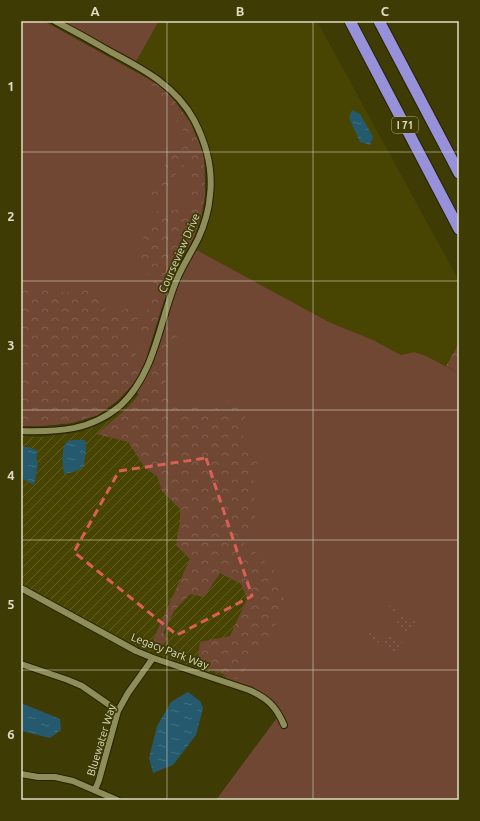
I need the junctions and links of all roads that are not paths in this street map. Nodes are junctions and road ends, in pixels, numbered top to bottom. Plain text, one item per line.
1 (55, 21) edge
2 (350, 21) edge
3 (379, 21) edge
4 (459, 173) edge
5 (459, 229) edge
6 (21, 431) edge
7 (21, 588) edge
8 (154, 658) junction
9 (21, 664) edge
10 (118, 711) junction
11 (284, 725) dead end
12 (21, 774) edge
13 (95, 790) junction
14 (117, 800) edge

1 - 6 street, Courseview Drive
2 - 5 highway, I 71
3 - 4 highway, I 71
7 - 8 street, Legacy Park Way
8 - 10 street, Bluewater Way
8 - 11 street, Legacy Park Way
9 - 10 street
10 - 13 street, Bluewater Way
12 - 13 street
13 - 14 street

